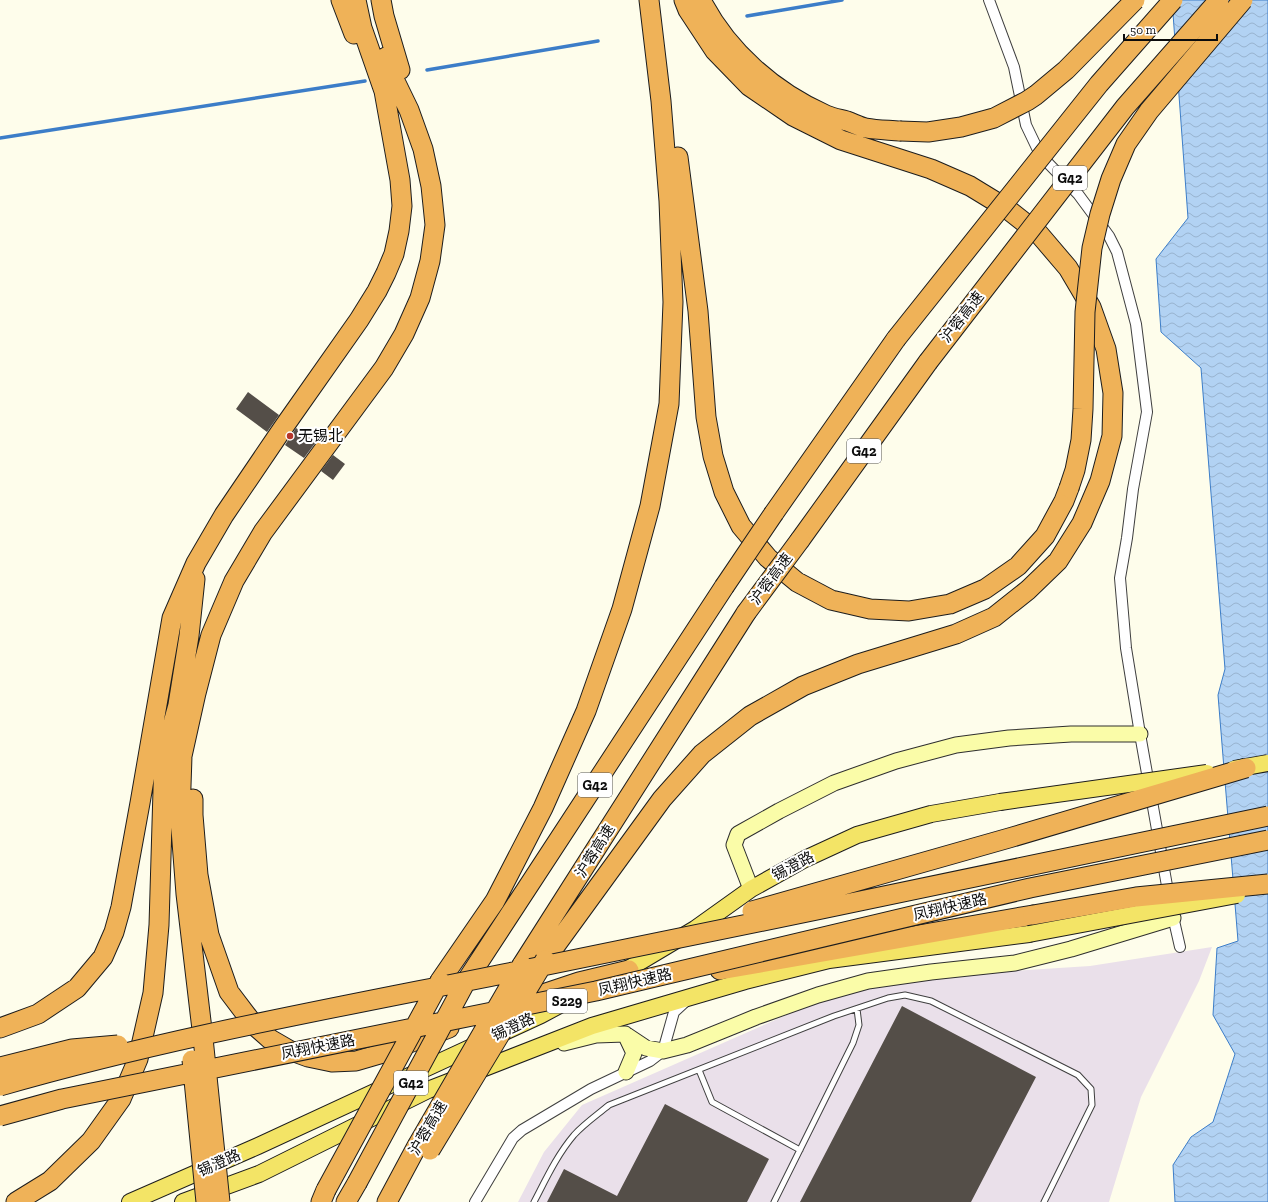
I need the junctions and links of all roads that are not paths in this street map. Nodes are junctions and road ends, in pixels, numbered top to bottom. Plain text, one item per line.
1 (341, 0) edge
2 (356, 0) edge
3 (368, 0) edge
4 (381, 0) edge
5 (649, 0) edge
6 (684, 0) edge
7 (701, 0) edge
8 (989, 0) edge
9 (1135, 0) edge
10 (1173, 0) edge
11 (1219, 0) edge
12 (1243, 0) edge
13 (409, 110) junction
14 (395, 152) junction
15 (196, 563) junction
16 (1140, 734) junction
17 (1268, 763) edge
18 (1246, 768) junction
19 (1268, 816) edge
20 (1268, 840) edge
21 (177, 841) junction
22 (1268, 884) edge
23 (751, 889) junction
24 (1268, 889) edge
25 (180, 895) junction
26 (1173, 918) junction
27 (1180, 947) dead end
28 (602, 954) junction
29 (629, 970) junction
30 (596, 991) junction
31 (690, 997) junction
32 (857, 1009) junction
33 (0, 1028) edge
34 (624, 1034) junction
35 (191, 1039) junction
36 (663, 1051) junction
37 (503, 1060) junction
38 (0, 1068) edge
39 (699, 1070) junction
40 (626, 1072) junction
41 (0, 1086) edge
42 (0, 1116) edge
43 (424, 1148) junction
44 (800, 1150) junction
45 (324, 1196) edge
46 (16, 1202) edge
47 (130, 1202) edge
48 (183, 1202) edge
49 (206, 1202) edge
50 (220, 1202) edge
51 (346, 1202) edge
52 (387, 1202) edge
53 (399, 1202) edge
54 (475, 1202) edge
55 (534, 1202) edge
56 (774, 1202) edge
57 (1044, 1202) edge

1 - 14 highway
2 - 14 highway
3 - 13 highway
4 - 13 highway
5 - 12 highway, bridge
5 - 45 highway, bridge
6 - 43 highway, bridge
7 - 9 highway, bridge
8 - 16 street
10 - 51 highway, G42, bridge
11 - 43 highway, 沪蓉高速 / G42, bridge
13 - 21 highway
14 - 15 highway
15 - 21 highway
15 - 33 highway
16 - 23 main road
16 - 26 street
17 - 18 main road, 锡澄路, bridge
18 - 23 main road, 锡澄路 / S229, bridge
18 - 28 highway, bridge
19 - 28 highway, 凤翔快速路, bridge
20 - 30 highway, 凤翔快速路, bridge
21 - 25 highway
21 - 25 highway
22 - 30 highway, bridge
23 - 29 main road, 锡澄路 / S229
24 - 31 main road, 锡澄路 / S229, bridge
25 - 29 highway
25 - 35 highway
25 - 46 highway
26 - 27 street
26 - 36 main road
28 - 35 highway, 凤翔快速路, bridge
29 - 47 main road, 锡澄路 / S229
30 - 42 highway, 凤翔快速路, bridge
31 - 36 street
31 - 37 main road, 锡澄路 / S229
32 - 39 lane
32 - 44 lane
32 - 57 lane
34 - 36 main road
34 - 37 main road
34 - 40 main road
35 - 38 highway, bridge
35 - 41 highway, 凤翔快速路, bridge
35 - 49 highway, bridge
35 - 50 highway, bridge
36 - 40 street
37 - 48 main road, 锡澄路 / S229
39 - 44 lane
39 - 55 lane
40 - 54 street
43 - 52 highway, 沪蓉高速 / G42
43 - 53 highway
44 - 56 lane

